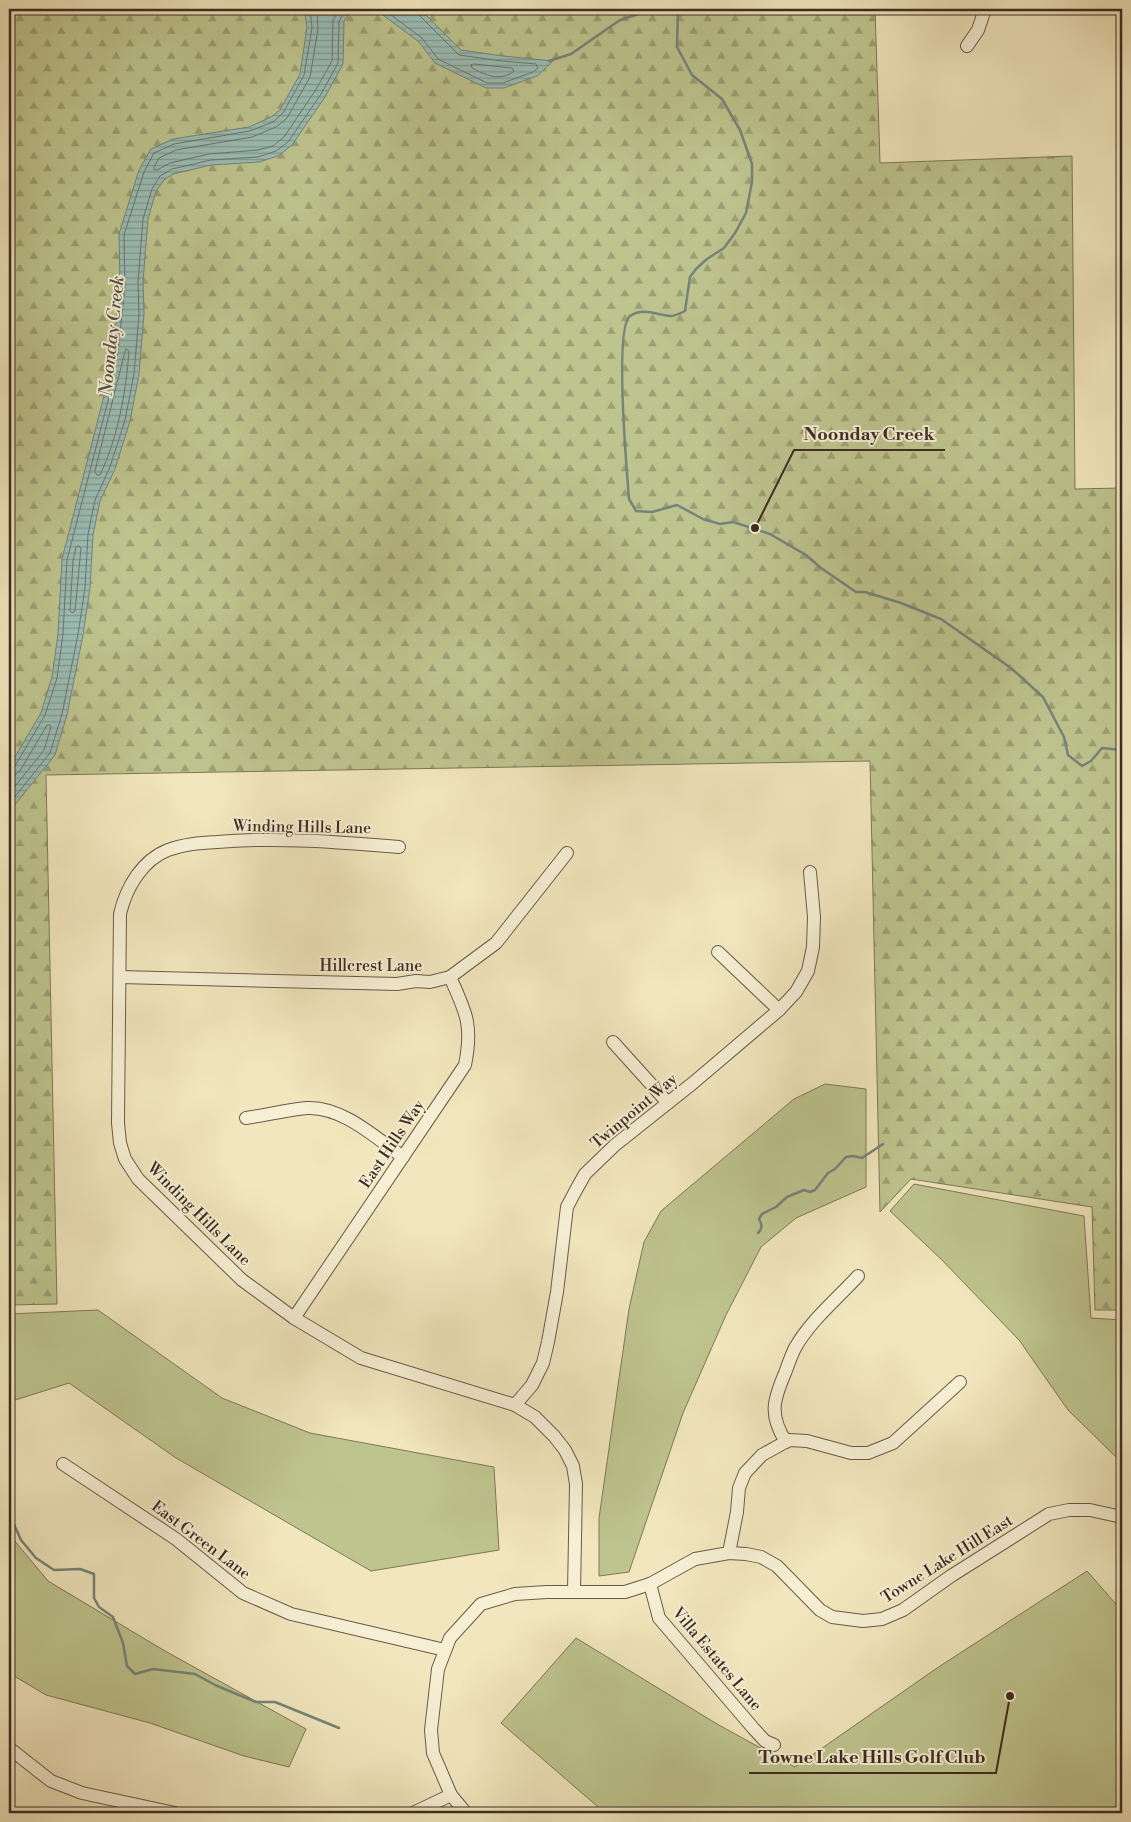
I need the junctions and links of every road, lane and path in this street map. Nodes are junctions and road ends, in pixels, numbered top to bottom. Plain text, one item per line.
1 (985, 9) edge
2 (967, 46) dead end
3 (399, 847) dead end
4 (567, 853) dead end
5 (810, 872) dead end
6 (718, 952) dead end
7 (120, 977) junction
8 (450, 977) junction
9 (779, 1010) junction
10 (613, 1042) dead end
11 (668, 1103) junction
12 (246, 1118) dead end
13 (403, 1157) junction
14 (858, 1276) dead end
15 (294, 1318) junction
16 (960, 1382) dead end
17 (515, 1405) junction
18 (786, 1442) junction
19 (63, 1464) dead end
20 (1122, 1517) edge
21 (729, 1553) junction
22 (650, 1584) junction
23 (574, 1592) junction
24 (445, 1650) junction
25 (774, 1745) dead end
26 (9, 1748) edge
27 (451, 1795) junction
28 (175, 1813) edge
29 (413, 1813) edge
30 (466, 1813) edge

1 - 2 street
3 - 7 street, Winding Hills Lane
4 - 8 street, Hillcrest Lane
5 - 9 street, Twinpoint Way
6 - 9 street
7 - 8 street, Hillcrest Lane
7 - 15 street, Winding Hills Lane
8 - 13 street, East Hills Way
9 - 11 street, Twinpoint Way
10 - 11 street
11 - 17 street, Twinpoint Way
12 - 13 street
13 - 15 street, East Hills Way
14 - 18 street
15 - 17 street, Winding Hills Lane
16 - 18 street
17 - 23 street, Winding Hills Lane
18 - 21 street
19 - 24 street, East Green Lane
20 - 21 street, Towne Lake Hill East
21 - 22 street, Towne Lake Hill East
22 - 23 street, Towne Lake Hill East
22 - 25 street, Villa Estates Lane
23 - 24 street, Towne Lake Hill East
24 - 27 street, Towne Lake Hill East
26 - 28 street
27 - 29 street
27 - 30 street, Towne Lake Hill East

